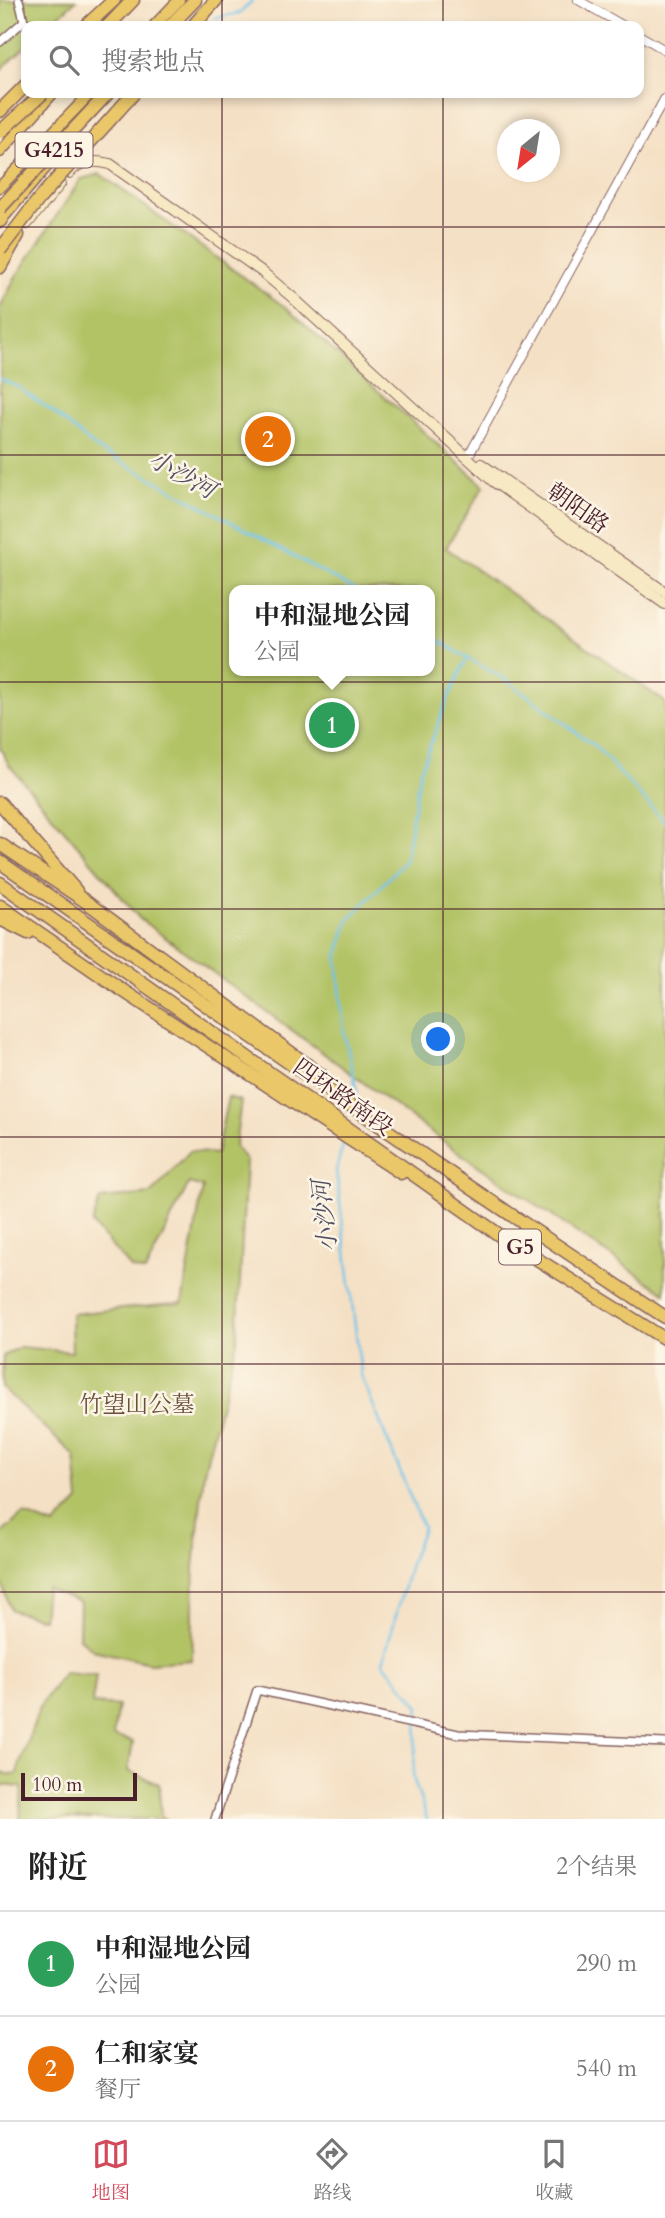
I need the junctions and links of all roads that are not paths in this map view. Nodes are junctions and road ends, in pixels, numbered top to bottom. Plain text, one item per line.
1 (19, 0) edge
2 (114, 0) edge
3 (133, 0) edge
4 (140, 0) edge
5 (179, 0) edge
6 (195, 0) edge
7 (216, 0) edge
8 (579, 0) edge
9 (24, 21) edge
10 (91, 21) edge
11 (113, 21) edge
12 (121, 21) edge
13 (159, 21) edge
14 (175, 21) edge
15 (197, 21) edge
16 (615, 21) edge
17 (21, 23) edge
18 (644, 38) edge
19 (0, 42) edge
20 (665, 50) edge
21 (21, 90) edge
22 (37, 98) edge
23 (44, 98) edge
24 (47, 98) edge
25 (86, 98) edge
26 (104, 98) edge
27 (130, 98) edge
28 (665, 98) edge
29 (0, 111) edge
30 (60, 125) junction
31 (0, 131) edge
32 (0, 152) edge
33 (47, 166) junction
34 (0, 187) edge
35 (46, 201) junction
36 (0, 216) edge
37 (18, 235) joint
38 (0, 250) edge
39 (0, 267) edge
40 (468, 457) junction
41 (665, 592) edge
42 (665, 604) edge
43 (0, 803) edge
44 (0, 844) edge
45 (0, 862) edge
46 (0, 883) edge
47 (63, 883) junction
48 (0, 906) edge
49 (0, 919) edge
50 (33, 932) junction
51 (326, 1084) junction
52 (380, 1154) junction
53 (665, 1317) edge
54 (665, 1339) edge
55 (665, 1743) edge
56 (215, 1819) edge

1 - 9 street
2 - 10 highway
3 - 11 highway
4 - 12 highway
5 - 13 highway
6 - 14 highway
7 - 15 highway
8 - 16 street
17 - 19 street
18 - 20 street
21 - 29 highway
22 - 31 highway, G4215, bridge
23 - 31 highway
24 - 32 highway
25 - 30 highway
26 - 36 highway, G4215, bridge
27 - 38 highway, bridge
28 - 40 street
30 - 33 highway
30 - 34 highway
33 - 35 highway
33 - 36 highway
35 - 37 main road
35 - 40 main road
37 - 39 highway
40 - 41 main road, 朝阳路
40 - 42 main road
43 - 47 highway
44 - 47 highway
45 - 51 highway, 四环路南段
46 - 52 highway, 四环路南段 / G5
47 - 51 highway
48 - 50 highway
49 - 50 highway
50 - 52 highway
51 - 53 highway, G5
52 - 54 highway, 四环路南段 / G5
55 - 56 street

